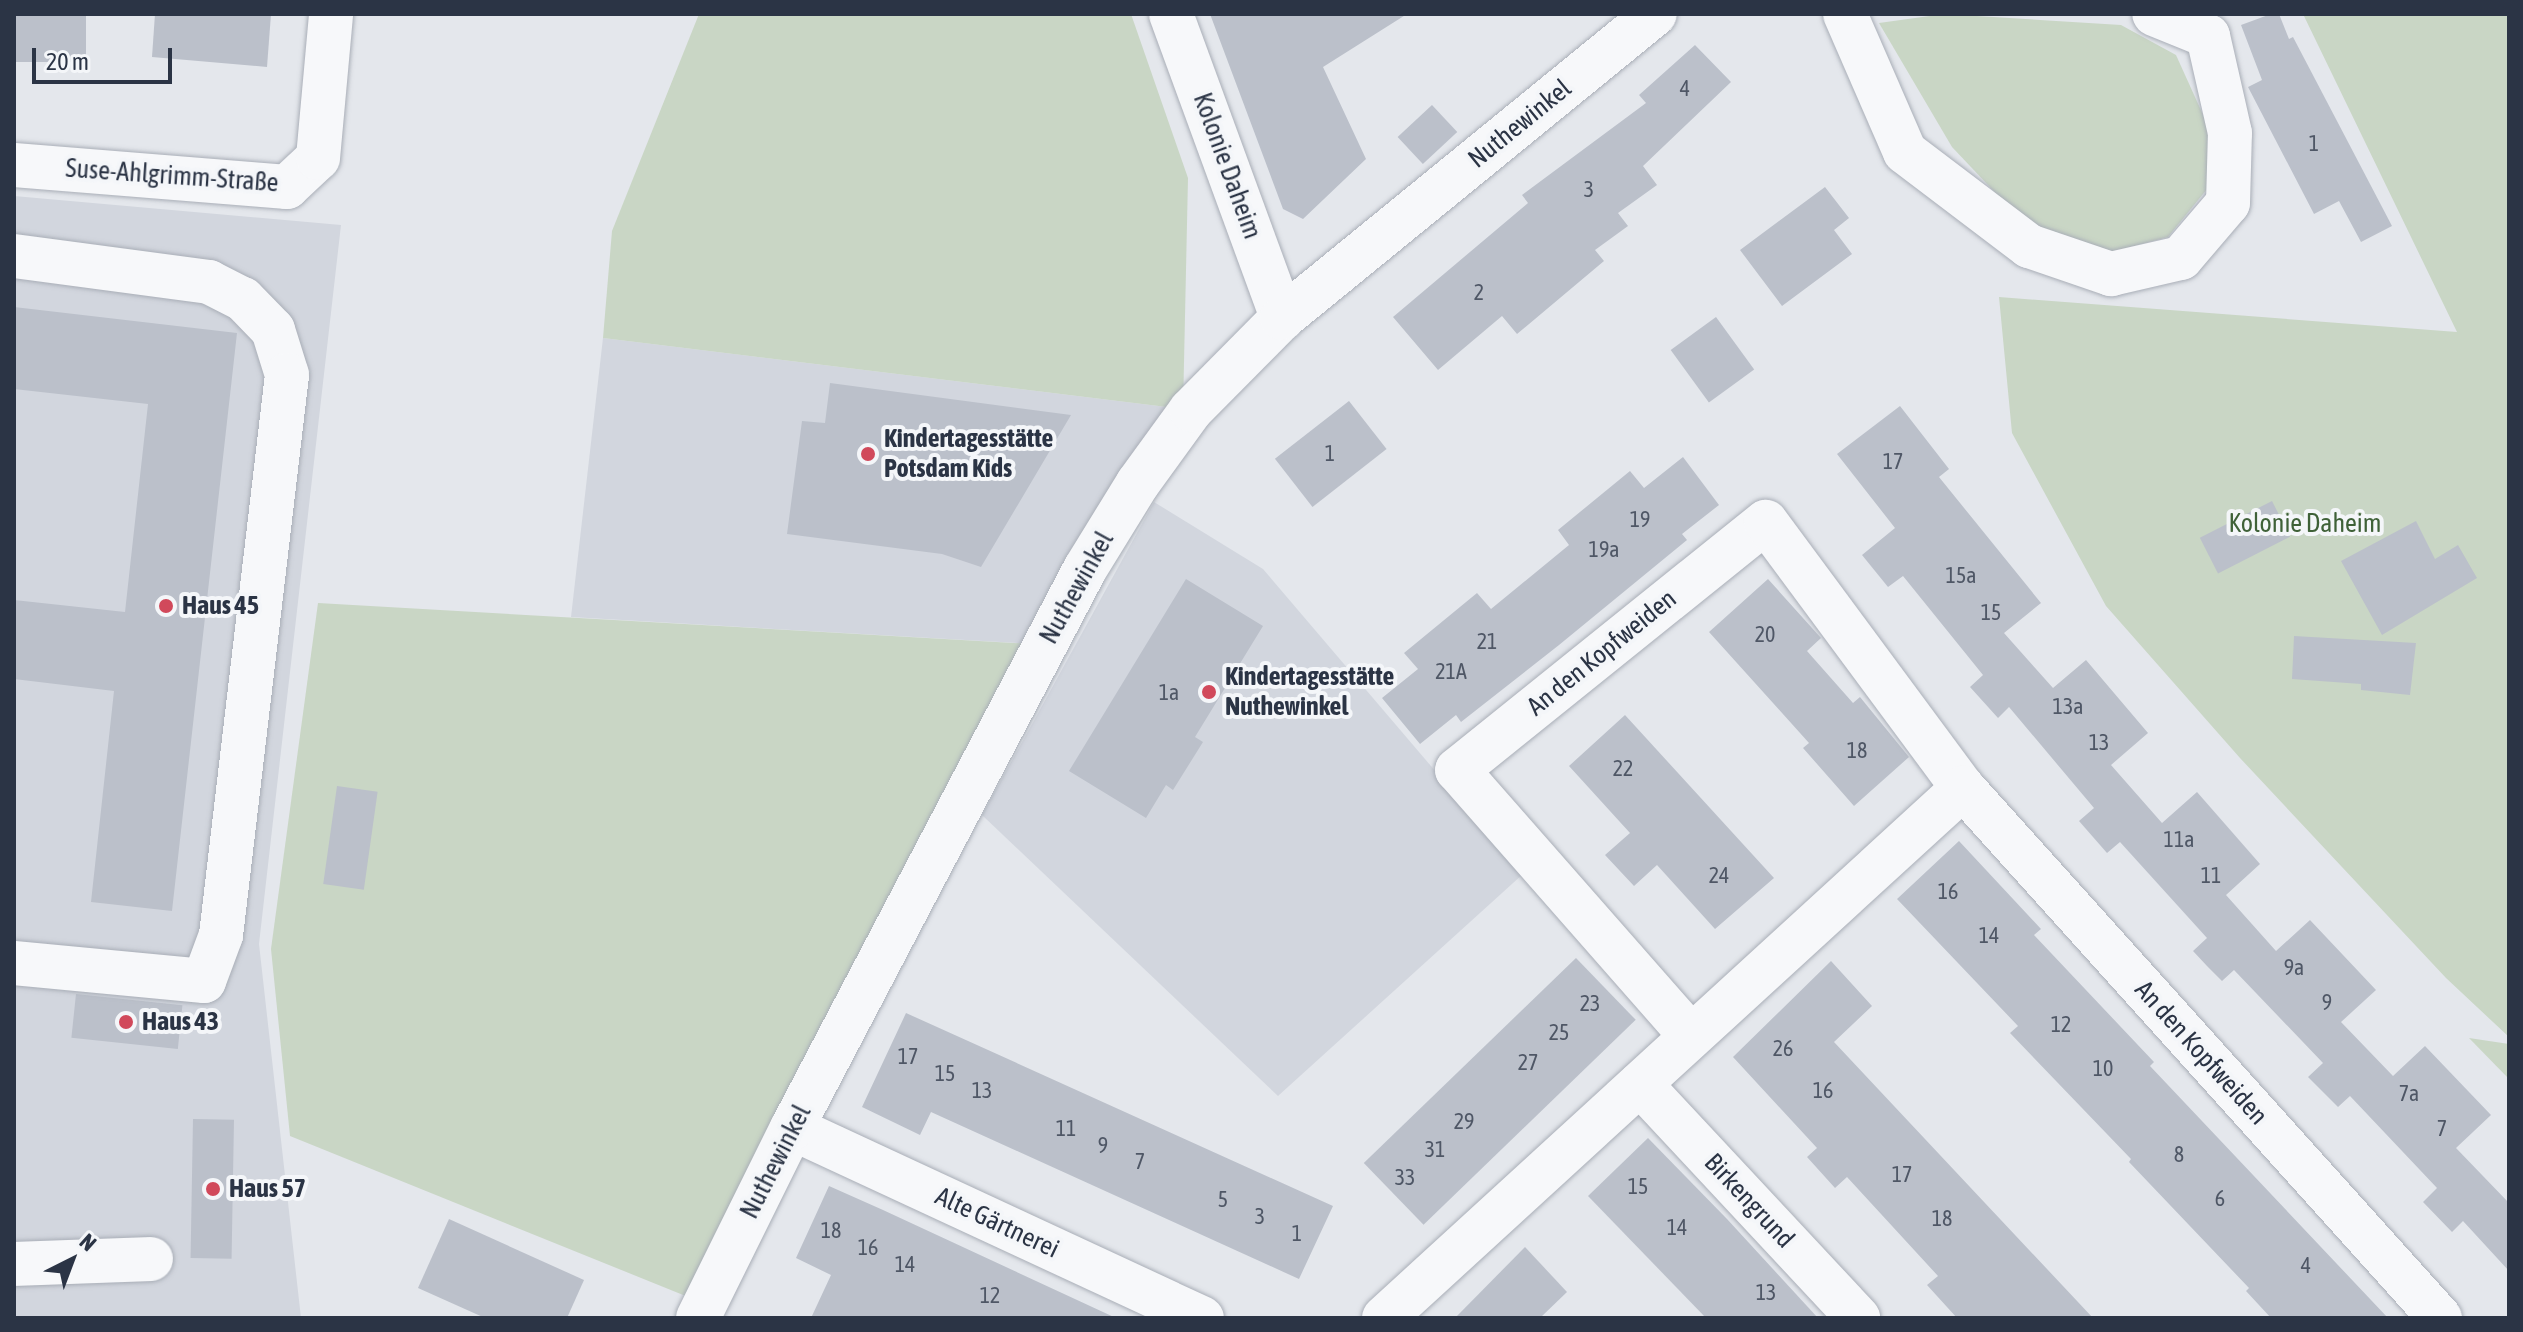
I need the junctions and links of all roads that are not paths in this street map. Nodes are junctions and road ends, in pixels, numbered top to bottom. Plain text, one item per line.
1 (331, 14) edge
2 (1171, 14) edge
3 (1655, 14) edge
4 (1845, 14) edge
5 (2154, 14) edge
6 (14, 165) edge
7 (14, 256) edge
8 (1282, 318) junction
9 (1963, 788) junction
10 (14, 963) edge
11 (1691, 1036) junction
12 (1640, 1084) junction
13 (792, 1128) junction
14 (151, 1259) dead end
15 (14, 1264) edge
16 (698, 1318) edge
17 (1202, 1318) edge
18 (1384, 1318) edge
19 (1858, 1318) edge
20 (2440, 1318) edge

1 - 6 street, Suse-Ahlgrimm-Straße
2 - 8 street, Kolonie Daheim
3 - 8 street, Nuthewinkel
4 - 5 street
7 - 10 street
8 - 13 street, Nuthewinkel
9 - 11 street
9 - 11 street, An den Kopfweiden
9 - 20 street, An den Kopfweiden
11 - 12 street
12 - 18 street
12 - 19 street, Birkengrund
13 - 16 street, Nuthewinkel
13 - 17 street, Alte Gärtnerei
14 - 15 street

